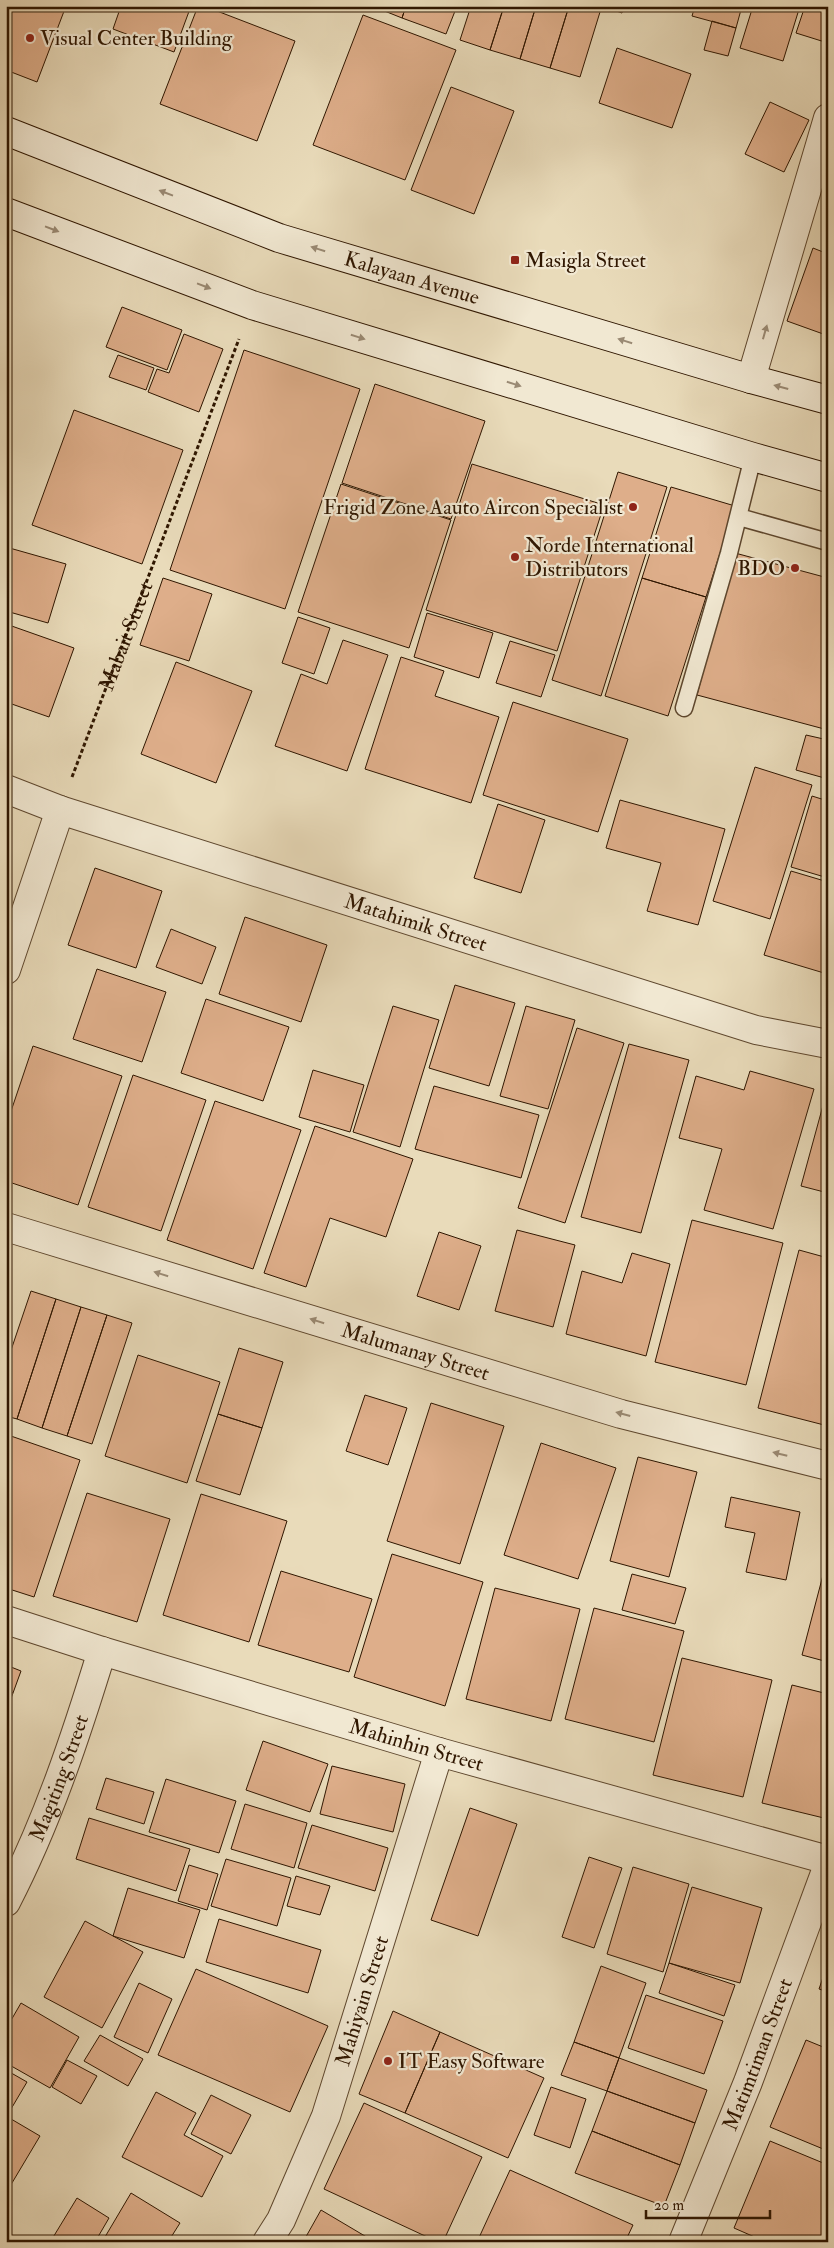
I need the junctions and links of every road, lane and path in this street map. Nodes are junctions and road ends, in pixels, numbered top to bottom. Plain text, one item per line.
1 (828, 118) edge
2 (6, 131) edge
3 (6, 212) edge
4 (252, 305) junction
5 (751, 379) junction
6 (828, 400) edge
7 (753, 457) junction
8 (828, 478) edge
9 (739, 517) junction
10 (828, 542) edge
11 (684, 708) dead end
12 (6, 789) edge
13 (60, 810) junction
14 (6, 970) edge
15 (828, 1044) edge
16 (6, 1227) edge
17 (828, 1466) edge
18 (6, 1620) edge
19 (102, 1651) junction
20 (439, 1752) junction
21 (828, 1860) edge
22 (828, 1865) edge
23 (6, 1902) edge
24 (267, 2242) edge
25 (684, 2242) edge

5 -> 1 street
5 -> 2 street, Kalayaan Avenue
3 -> 4 street
4 -> 7 street
4 - 13 path, Mabait Street
6 -> 5 street, Kalayaan Avenue
7 - 8 street
7 - 9 lane
9 - 10 lane
9 - 11 lane
12 - 13 street, Matahimik Street
13 - 14 street
13 - 15 street, Matahimik Street
17 -> 16 street, Malumanay Street
18 - 19 street, Mahinhin Street
19 - 20 street, Mahinhin Street
19 - 23 street, Magiting Street
20 - 21 street, Mahinhin Street
20 - 24 street, Mahiyain Street
22 - 25 street, Matimtiman Street

